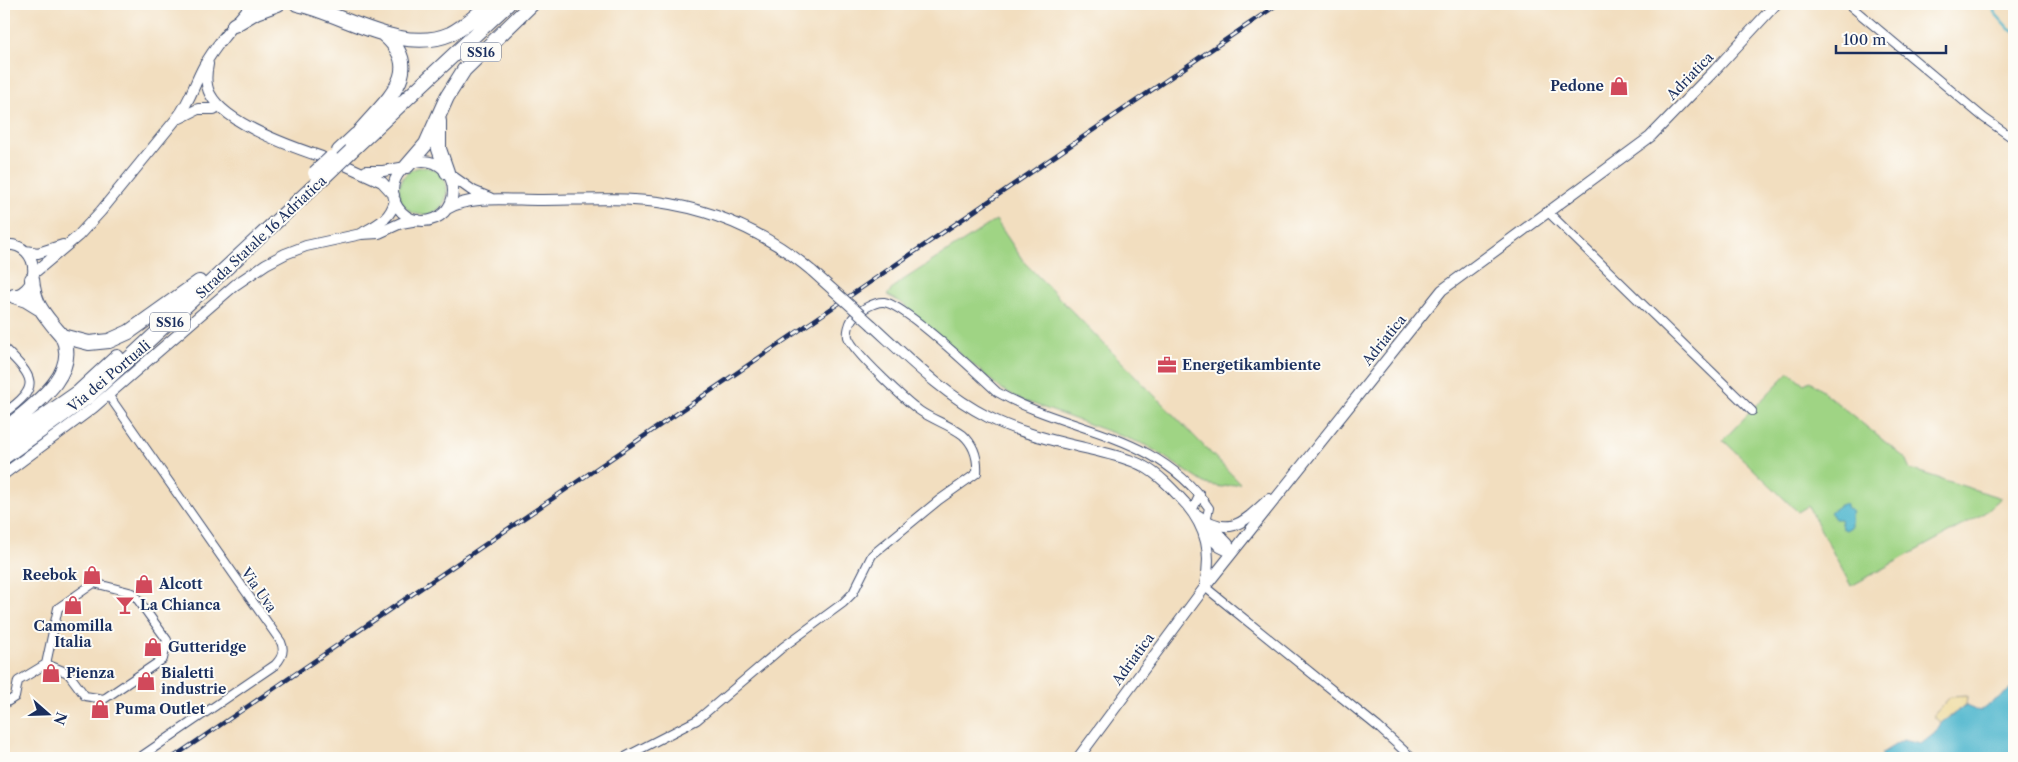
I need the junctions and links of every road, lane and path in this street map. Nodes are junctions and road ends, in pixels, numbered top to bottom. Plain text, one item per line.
1 (252, 4) edge
2 (278, 4) edge
3 (297, 4) edge
4 (490, 4) edge
5 (494, 4) edge
6 (508, 4) edge
7 (532, 4) edge
8 (1776, 4) edge
9 (1848, 4) edge
10 (315, 6) edge
11 (234, 25) junction
12 (380, 32) junction
13 (208, 59) junction
14 (194, 90) junction
15 (211, 96) junction
16 (219, 109) junction
17 (440, 110) junction
18 (173, 123) junction
19 (360, 131) junction
20 (2014, 139) edge
21 (345, 151) junction
22 (322, 157) dead end
23 (347, 166) dead end
24 (406, 166) junction
25 (361, 171) junction
26 (447, 172) junction
27 (321, 175) junction
28 (394, 197) junction
29 (501, 200) junction
30 (447, 209) junction
31 (1548, 212) junction
32 (418, 220) junction
33 (361, 234) junction
34 (4, 235) edge
35 (68, 243) junction
36 (4, 245) edge
37 (21, 249) junction
38 (33, 277) junction
39 (199, 282) junction
40 (9, 296) edge
41 (39, 308) junction
42 (62, 336) junction
43 (4, 348) edge
44 (109, 396) junction
45 (1752, 411) dead end
46 (4, 413) edge
47 (4, 430) edge
48 (4, 444) edge
49 (4, 457) edge
50 (4, 474) edge
51 (1293, 476) junction
52 (1200, 494) junction
53 (1192, 511) junction
54 (1205, 525) junction
55 (1232, 553) junction
56 (1205, 587) junction
57 (46, 664) junction
58 (4, 704) edge
59 (139, 758) edge
60 (623, 758) edge
61 (1078, 758) edge
62 (1412, 758) edge

1 - 11 street
2 - 11 highway
3 - 10 highway, SS16
4 - 12 highway, SS16
5 - 19 highway, Strada Statale 16 Adriatica / SS16
6 - 21 highway, Strada Statale 16 Adriatica / SS16
7 - 17 highway, SS16
8 - 31 street, Adriatica
9 - 20 street
10 - 12 highway, SS16
11 - 13 street
12 - 19 highway, SS16
13 - 14 street
13 - 15 street
14 - 15 street
14 - 16 street
14 - 18 street
15 - 16 street
16 - 18 street
16 - 22 street
17 - 24 highway, SS16
17 - 26 highway, SS16
18 - 35 street
19 - 21 highway, Strada Statale 16 Adriatica / SS16
21 - 27 highway, Strada Statale 16 Adriatica / SS16, bridge
23 - 25 street
24 - 25 street
24 - 26 street
24 - 28 street
25 - 28 street
26 - 29 street
26 - 30 street
27 - 39 highway, Strada Statale 16 Adriatica / SS16
27 - 49 highway, Strada Statale 16 Adriatica / SS16
28 - 32 street
28 - 33 street, Via dei Portuali
29 - 30 street
29 - 53 street, bridge
30 - 32 street
31 - 45 street
31 - 51 street, Adriatica
32 - 33 street, Via dei Portuali
33 - 44 street, Via dei Portuali
34 - 37 street
35 - 37 street
35 - 38 street
36 - 37 street
37 - 38 street
38 - 40 street
38 - 41 highway
39 - 42 highway
39 - 48 highway, Strada Statale 16 Adriatica / SS16
40 - 41 highway
41 - 42 highway
42 - 47 highway
43 - 46 street
44 - 50 street, Via dei Portuali
44 - 59 street, Via Uva
51 - 54 street
51 - 55 street, Adriatica
52 - 53 street
52 - 54 street
52 - 60 street
53 - 54 street
54 - 55 street
54 - 56 street
55 - 56 street, Adriatica
56 - 61 street, Adriatica
56 - 62 street
57 - 57 street
57 - 58 street

